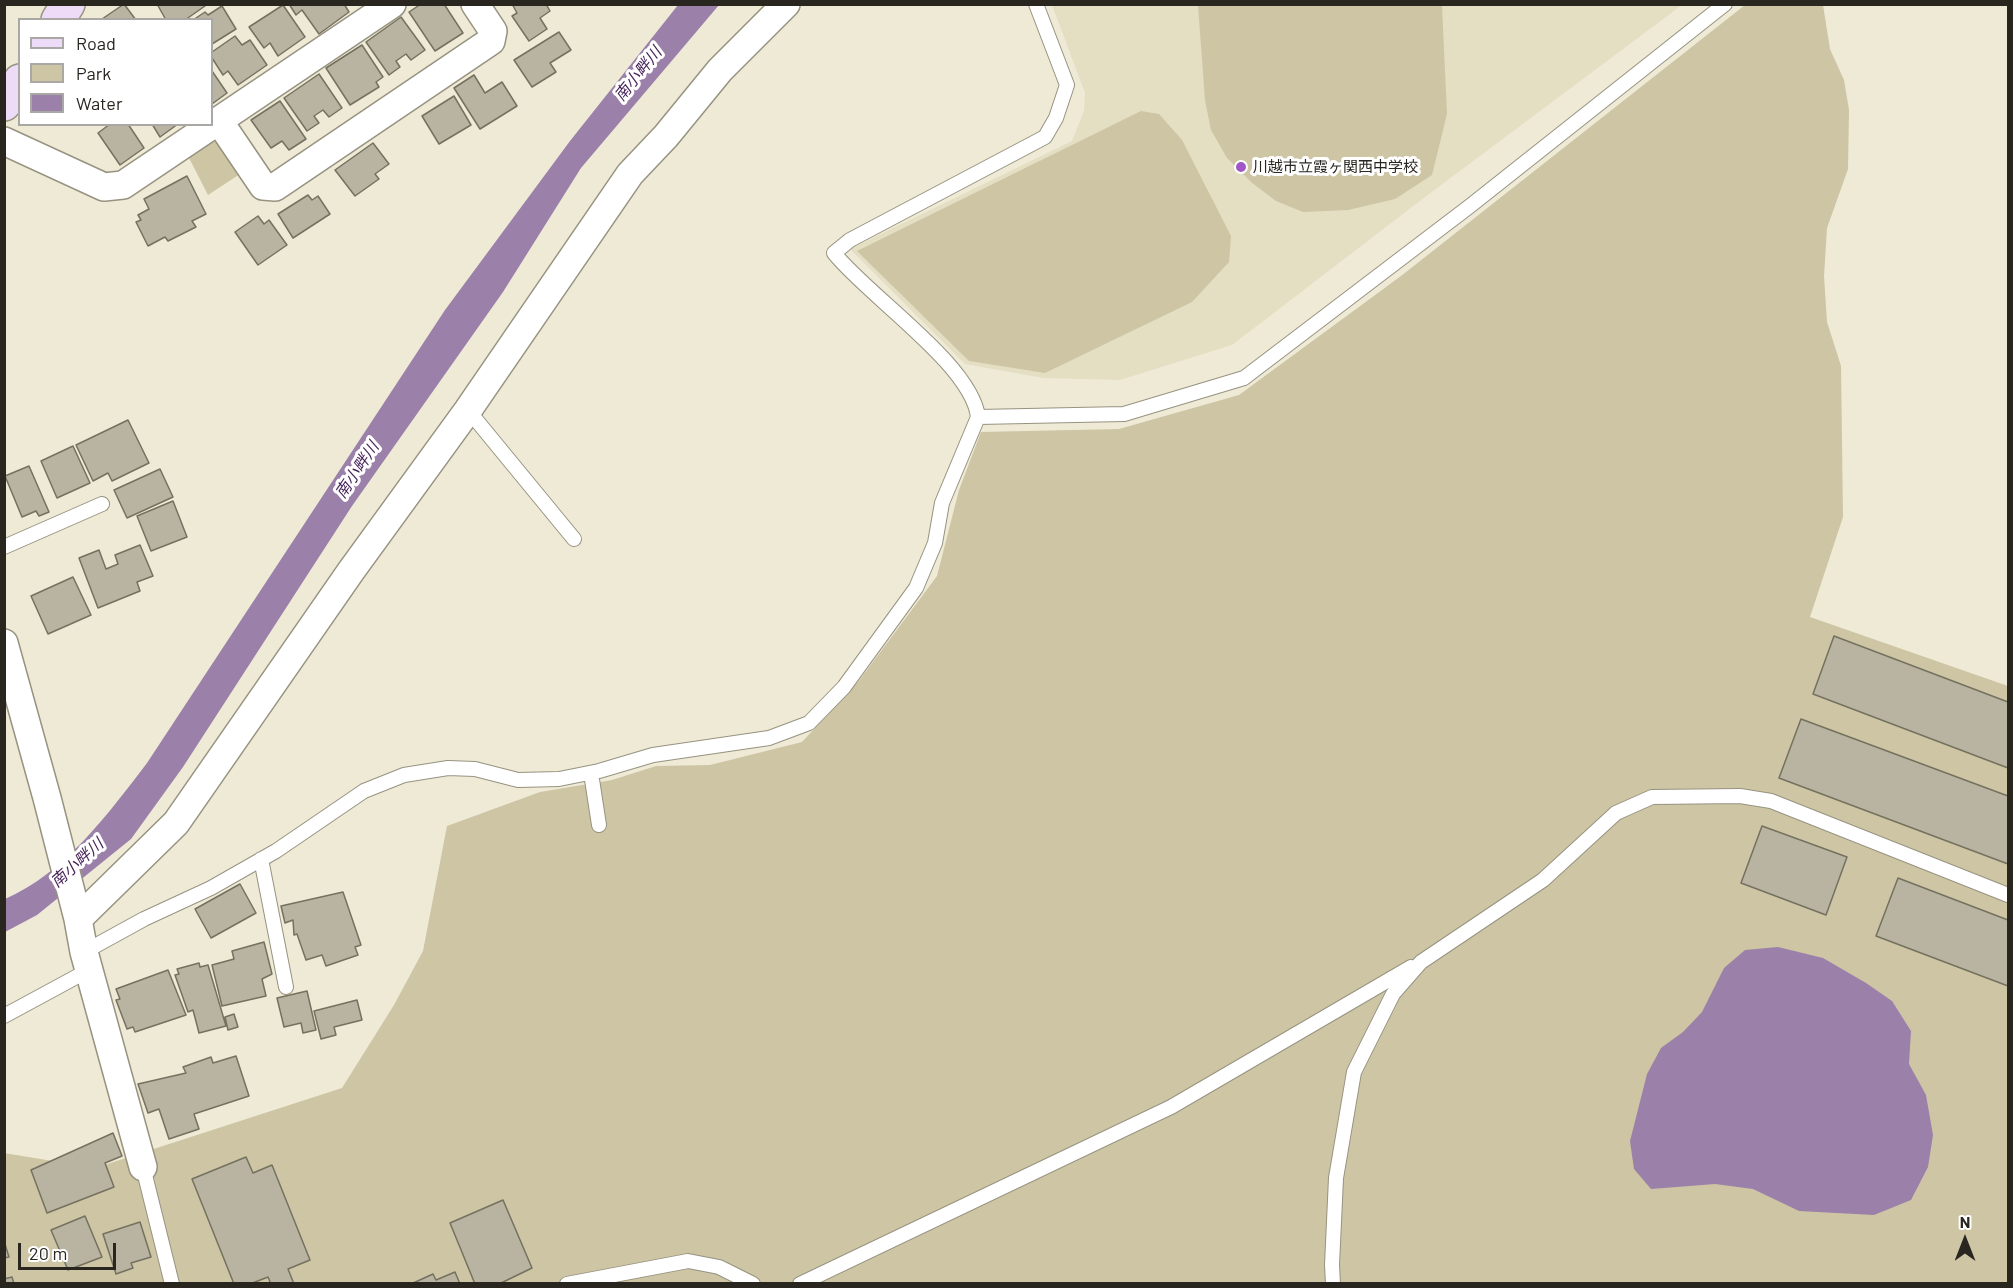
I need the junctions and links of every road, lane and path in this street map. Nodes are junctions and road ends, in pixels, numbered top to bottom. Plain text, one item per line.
1 (68, 4) edge
2 (392, 4) edge
3 (475, 4) edge
4 (786, 4) edge
5 (1036, 4) edge
6 (1725, 4) edge
7 (364, 13) edge
8 (59, 18) edge
9 (18, 84) edge
10 (4, 104) edge
11 (219, 121) junction
12 (213, 125) edge
13 (212, 126) edge
14 (4, 141) edge
15 (468, 410) junction
16 (978, 417) junction
17 (102, 504) dead end
18 (574, 539) dead end
19 (4, 547) edge
20 (4, 643) edge
21 (591, 773) junction
22 (599, 825) dead end
23 (261, 859) junction
24 (2008, 895) edge
25 (76, 910) junction
26 (86, 961) junction
27 (1421, 962) junction
28 (286, 987) dead end
29 (4, 1016) edge
30 (143, 1167) joint
31 (172, 1284) edge
32 (567, 1284) edge
33 (753, 1284) edge
34 (800, 1284) edge
35 (1334, 1284) edge

1 - 8 main road
2 - 7 street
3 - 11 street
4 - 15 street
5 - 16 lane
6 - 16 lane
7 - 11 street
9 - 10 main road
11 - 12 street
13 - 14 street
15 - 18 lane
15 - 25 street
16 - 21 lane
17 - 19 lane
20 - 25 street
21 - 22 lane
21 - 23 lane
23 - 26 lane
23 - 28 lane
24 - 27 lane
25 - 26 street
26 - 29 lane
26 - 30 street
27 - 34 lane
27 - 35 lane
30 - 31 lane
32 - 33 lane

